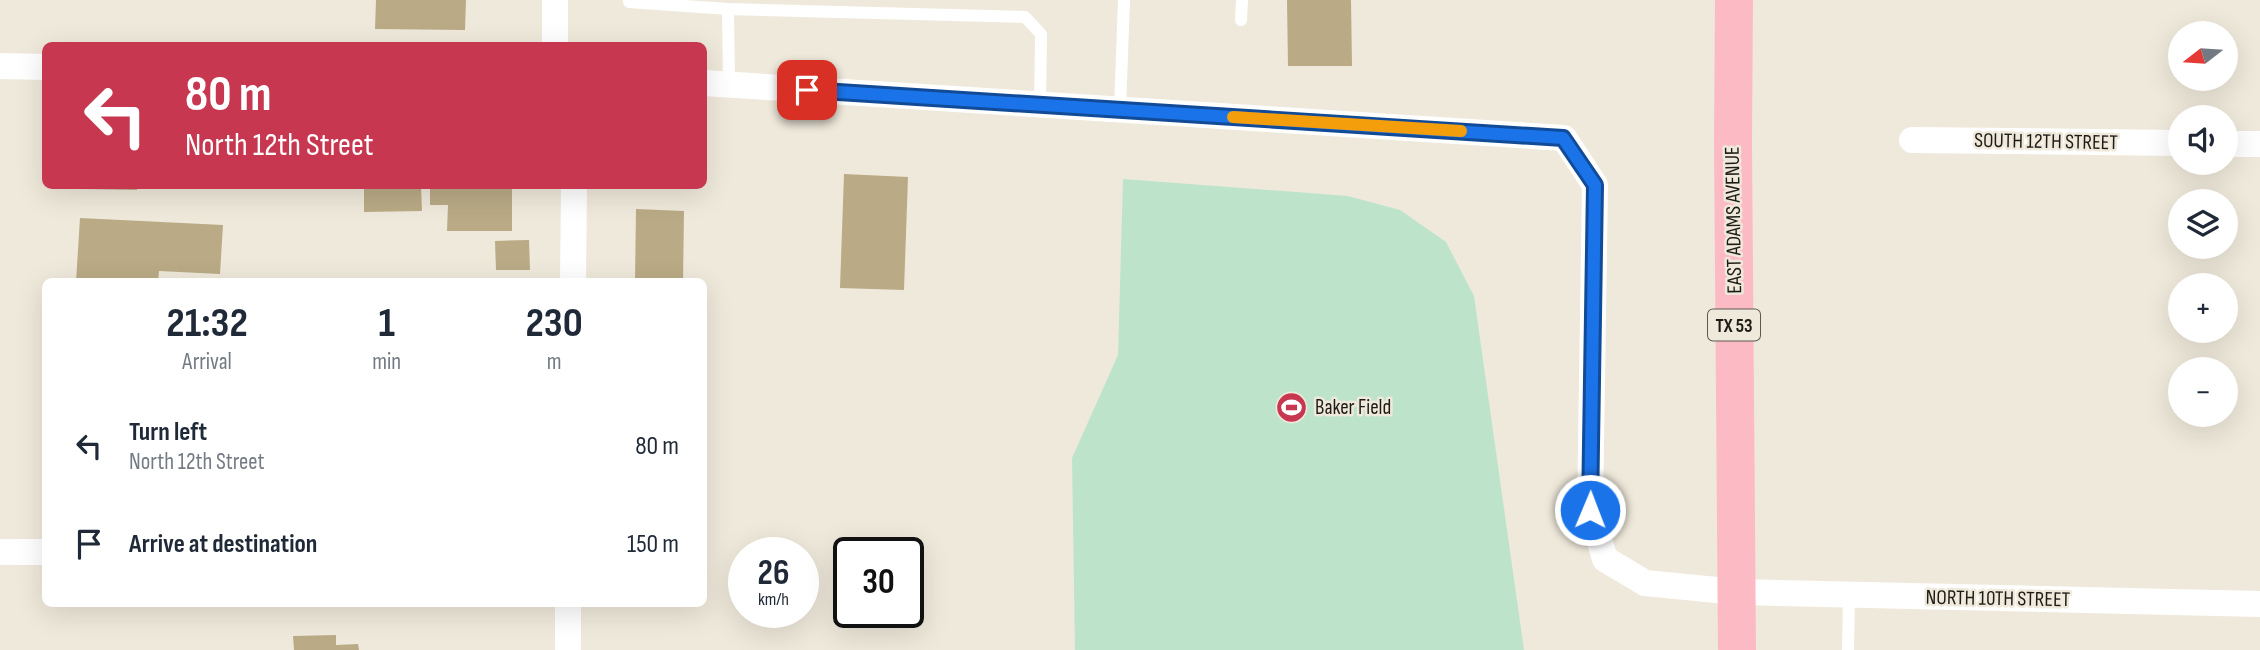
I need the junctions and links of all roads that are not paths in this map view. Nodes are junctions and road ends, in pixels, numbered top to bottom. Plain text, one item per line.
1 (555, 0) edge
2 (629, 0) edge
3 (1124, 0) edge
4 (1242, 0) edge
5 (1734, 0) edge
6 (728, 9) junction
7 (1241, 20) dead end
8 (555, 42) edge
9 (0, 66) edge
10 (42, 67) edge
11 (716, 84) edge
12 (1040, 105) junction
13 (1119, 110) junction
14 (1912, 139) dead end
15 (2168, 143) edge
16 (2238, 144) edge
17 (2260, 144) edge
18 (575, 189) edge
19 (573, 278) edge
20 (0, 552) edge
21 (42, 552) edge
22 (1737, 592) junction
23 (1849, 594) junction
24 (2260, 604) edge
25 (568, 607) edge
26 (568, 650) edge
27 (1737, 650) edge
28 (1848, 650) edge

1 - 8 street
2 - 6 lane
3 - 13 lane
4 - 7 lane
5 - 22 main road, EAST ADAMS AVENUE / TX 53
6 - 11 lane
6 - 12 lane
9 - 10 street
11 - 12 street
12 - 13 street
13 - 22 street, NORTH 10TH STREET
14 - 15 street, SOUTH 12TH STREET
16 - 17 street
18 - 19 street
20 - 21 street
22 - 23 street, NORTH 10TH STREET
22 - 27 main road, EAST ADAMS AVENUE / TX 53
23 - 24 street, NORTH 10TH STREET
23 - 28 lane
25 - 26 street

